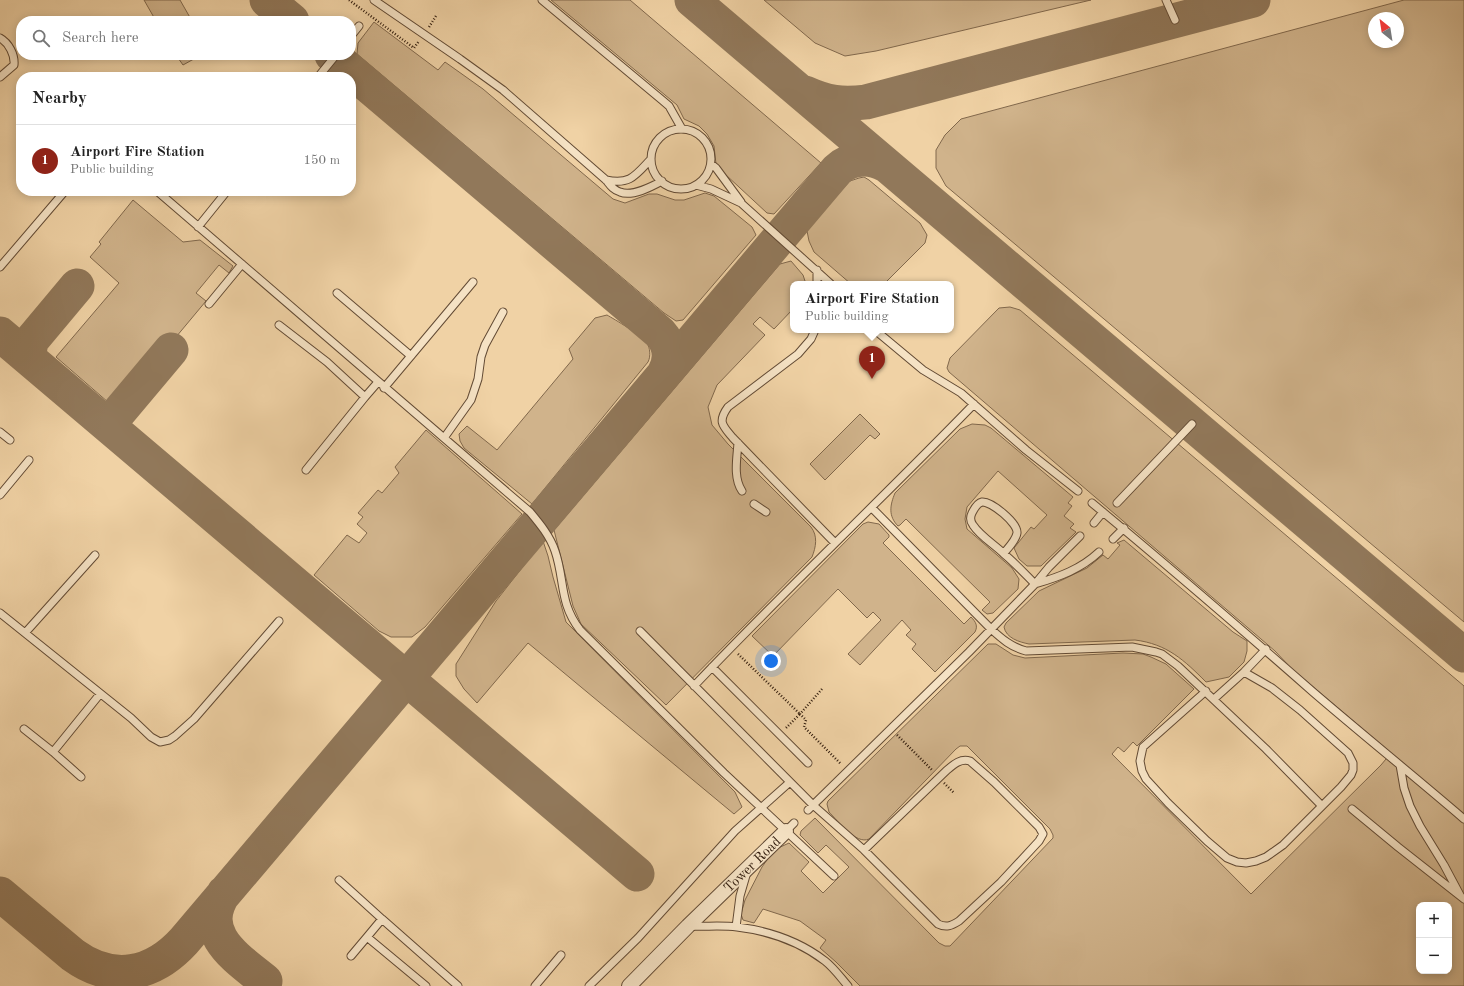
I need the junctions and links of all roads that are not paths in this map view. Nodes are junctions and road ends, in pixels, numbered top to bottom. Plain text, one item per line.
1 (374, 0) edge
2 (542, 0) edge
3 (1166, 0) edge
4 (1175, 20) dead end
5 (359, 26) dead end
6 (356, 30) edge
7 (0, 38) edge
8 (332, 60) edge
9 (322, 72) edge
10 (0, 77) edge
11 (682, 129) junction
12 (651, 159) junction
13 (711, 164) junction
14 (606, 180) junction
15 (662, 181) junction
16 (696, 185) junction
17 (61, 196) edge
18 (162, 196) edge
19 (223, 196) edge
20 (742, 203) junction
21 (198, 226) junction
22 (242, 264) junction
23 (0, 268) edge
24 (817, 270) junction
25 (817, 281) edge
26 (829, 281) edge
27 (473, 282) dead end
28 (337, 293) dead end
29 (209, 304) dead end
30 (503, 312) dead end
31 (279, 325) dead end
32 (814, 333) edge
33 (879, 333) edge
34 (411, 356) junction
35 (378, 382) junction
36 (384, 388) junction
37 (365, 398) junction
38 (974, 404) junction
39 (1192, 424) dead end
40 (0, 432) edge
41 (444, 438) junction
42 (10, 440) dead end
43 (738, 443) junction
44 (29, 460) dead end
45 (306, 470) dead end
46 (742, 491) dead end
47 (1078, 491) dead end
48 (0, 495) edge
49 (1092, 503) dead end
50 (1118, 503) dead end
51 (754, 504) dead end
52 (872, 508) junction
53 (766, 512) dead end
54 (1103, 512) junction
55 (1094, 523) dead end
56 (1124, 528) junction
57 (1080, 536) dead end
58 (1113, 539) dead end
59 (835, 543) junction
60 (1099, 552) dead end
61 (1004, 553) junction
62 (95, 555) dead end
63 (1035, 584) junction
64 (0, 613) edge
65 (279, 621) dead end
66 (991, 629) junction
67 (640, 632) dead end
68 (25, 633) junction
69 (1266, 649) junction
70 (712, 667) junction
71 (1244, 672) junction
72 (694, 686) junction
73 (1206, 691) junction
74 (100, 694) junction
75 (1214, 699) junction
76 (24, 729) dead end
77 (53, 752) junction
78 (808, 763) dead end
79 (1400, 765) junction
80 (81, 777) dead end
81 (790, 782) junction
82 (1322, 806) junction
83 (761, 807) junction
84 (811, 808) junction
85 (1352, 809) dead end
86 (1464, 818) edge
87 (790, 827) junction
88 (864, 850) junction
89 (748, 868) junction
90 (834, 876) dead end
91 (339, 880) dead end
92 (1462, 897) edge
93 (382, 919) junction
94 (688, 926) junction
95 (736, 927) junction
96 (367, 937) junction
97 (561, 955) dead end
98 (351, 956) dead end
99 (426, 986) edge
100 (458, 986) edge
101 (535, 986) edge
102 (589, 986) edge
103 (629, 986) edge
104 (848, 986) edge

1 - 14 lane
2 - 11 lane
3 - 4 lane
5 - 6 lane
7 - 10 lane
8 - 9 lane
11 - 12 lane
11 - 13 lane
12 - 14 lane
12 - 15 lane
13 - 16 lane
13 - 20 lane
14 - 15 lane
15 - 16 lane
16 - 20 lane
17 - 23 lane
18 - 21 lane
19 - 21 lane
20 - 24 lane
21 - 22 lane
22 - 29 lane
22 - 35 lane
24 - 25 lane
24 - 26 lane
27 - 34 lane
28 - 34 lane
30 - 41 lane
31 - 37 lane
32 - 43 lane
33 - 38 lane
34 - 36 lane
35 - 36 lane
35 - 37 lane
36 - 41 lane
37 - 45 lane
38 - 47 lane
38 - 52 lane
39 - 50 lane
40 - 42 lane
41 - 83 lane
43 - 46 lane
43 - 59 lane
44 - 48 lane
49 - 54 lane
51 - 53 lane
52 - 59 lane
52 - 66 lane
54 - 55 lane
54 - 56 lane
56 - 58 lane
56 - 69 lane
57 - 63 lane
59 - 70 lane
60 - 63 lane
61 - 61 lane
61 - 63 lane
62 - 68 lane
63 - 66 lane
64 - 68 lane
65 - 74 lane
66 - 73 lane
66 - 84 lane
67 - 72 lane
68 - 74 lane
69 - 71 lane
69 - 79 lane
70 - 72 lane
70 - 78 lane
71 - 75 lane
71 - 82 lane
72 - 81 lane
73 - 75 lane
73 - 82 lane
74 - 77 lane
75 - 82 lane
76 - 77 lane
77 - 80 lane
79 - 86 lane
79 - 92 lane
81 - 83 lane
81 - 84 lane
83 - 87 lane
83 - 102 lane
84 - 88 lane
85 - 92 lane
87 - 89 street, Tower Road
87 - 90 lane, Tower Road
88 - 88 lane
89 - 94 street, Tower Road
89 - 95 lane
91 - 93 lane
93 - 96 lane
93 - 100 lane
94 - 95 lane
94 - 103 street, Tower Road
95 - 104 lane
96 - 98 lane
96 - 99 lane
97 - 101 lane

